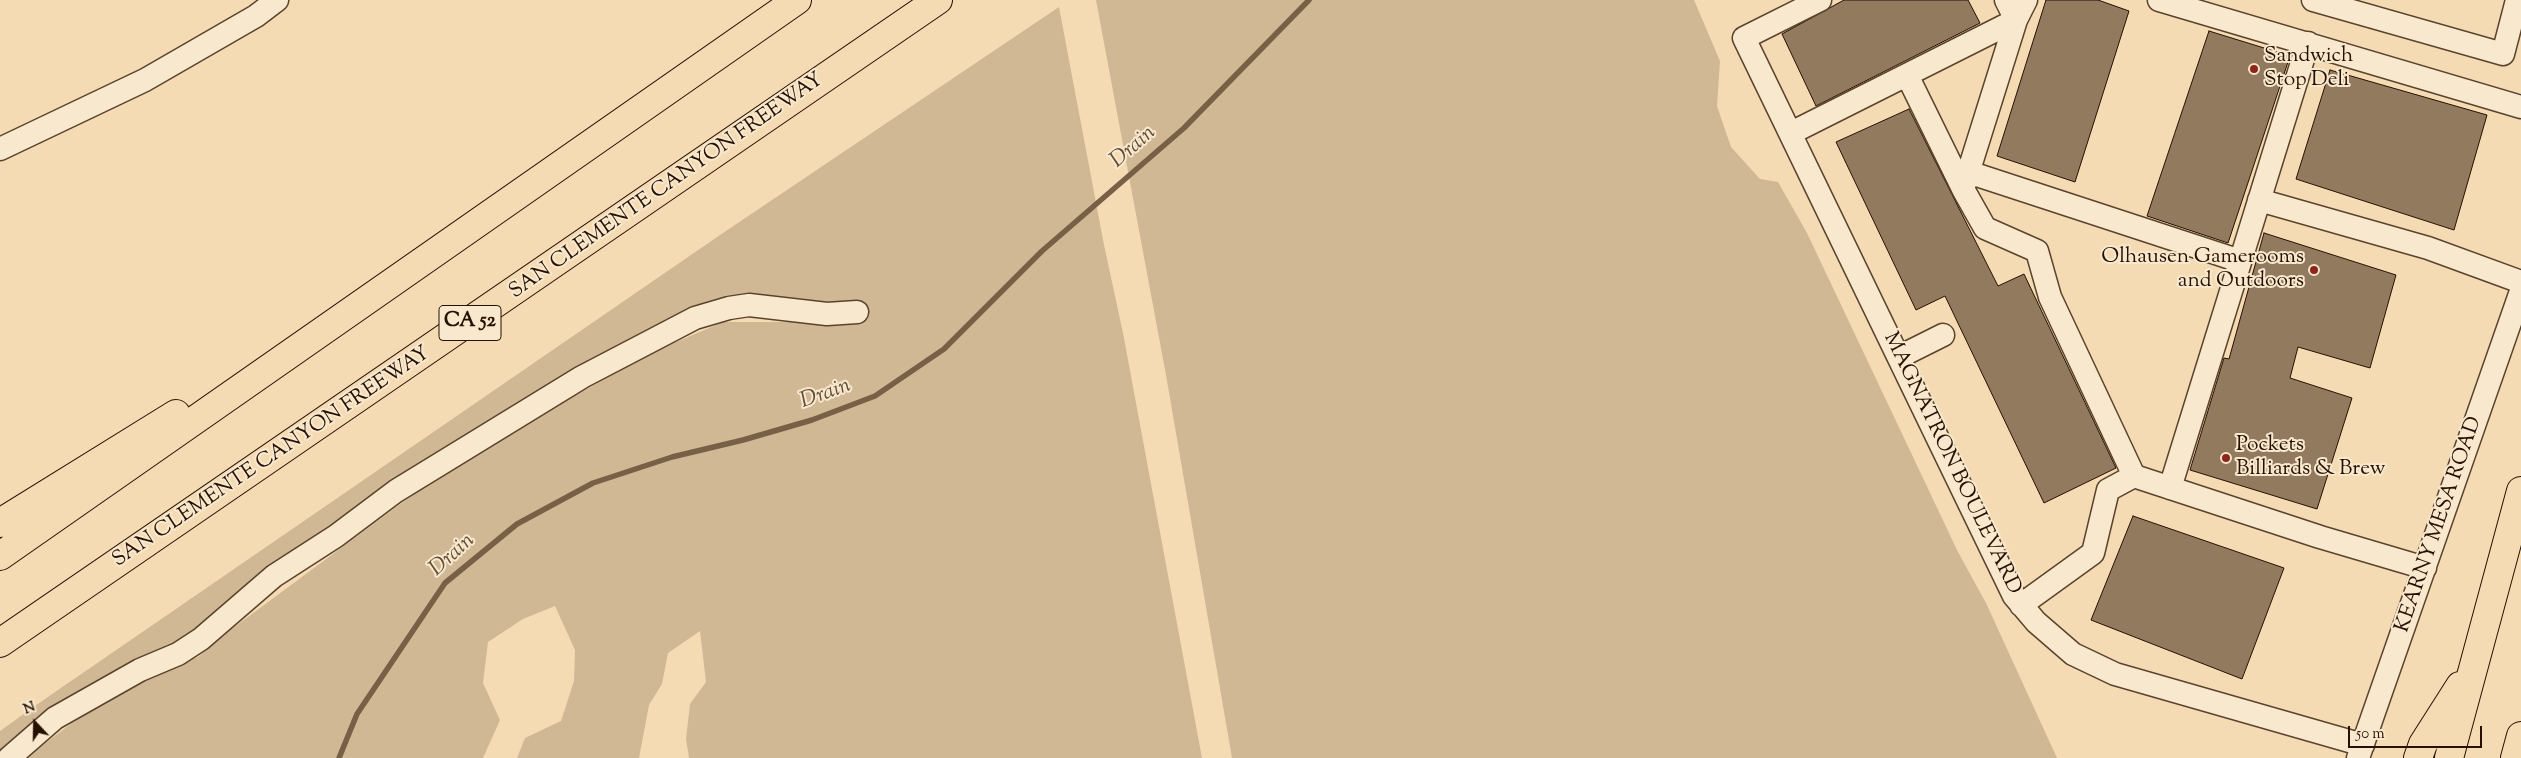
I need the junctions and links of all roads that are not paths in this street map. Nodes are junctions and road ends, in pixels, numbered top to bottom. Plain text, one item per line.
1 (277, 0) edge
2 (797, 0) edge
3 (938, 0) edge
4 (1820, 0) edge
5 (2006, 0) edge
6 (2159, 0) edge
7 (2313, 0) edge
8 (2517, 0) edge
9 (2337, 3) edge
10 (2021, 10) edge
11 (2308, 43) junction
12 (2512, 57) edge
13 (1907, 75) junction
14 (2521, 108) edge
15 (1791, 133) junction
16 (0, 149) edge
17 (1965, 181) junction
18 (2259, 200) junction
19 (2240, 261) junction
20 (2521, 282) edge
21 (2521, 291) edge
22 (857, 312) dead end
23 (348, 313) junction
24 (1944, 335) dead end
25 (1899, 357) junction
26 (2134, 476) junction
27 (2170, 488) junction
28 (2521, 491) edge
29 (0, 523) edge
30 (0, 556) edge
31 (2425, 568) junction
32 (2021, 606) junction
33 (0, 643) edge
34 (2474, 663) junction
35 (2521, 736) edge
36 (2360, 751) edge
37 (10, 758) edge
38 (2418, 758) edge
39 (2450, 758) edge
40 (2515, 758) edge

1 - 16 street
2 - 23 highway
3 - 33 highway, SAN CLEMENTE CANYON FREEWAY / CA 52
4 - 15 street, MAGNATRON BOULEVARD
5 - 10 street
6 - 11 street
7 - 9 street
8 - 12 street
9 - 12 street
10 - 13 street
10 - 17 street
11 - 14 street
11 - 18 street
13 - 15 street
13 - 17 street
15 - 25 street, MAGNATRON BOULEVARD
17 - 19 street
17 - 26 street
18 - 19 street
18 - 20 street
19 - 27 street
21 - 31 street, KEARNY MESA ROAD
22 - 37 street
23 - 29 highway
23 - 30 highway
24 - 25 street
25 - 32 street, MAGNATRON BOULEVARD
26 - 27 street
26 - 32 street
27 - 31 street
28 - 34 highway
31 - 36 street, KEARNY MESA ROAD
32 - 36 street, MAGNATRON BOULEVARD
34 - 38 highway
34 - 39 highway
35 - 40 highway

